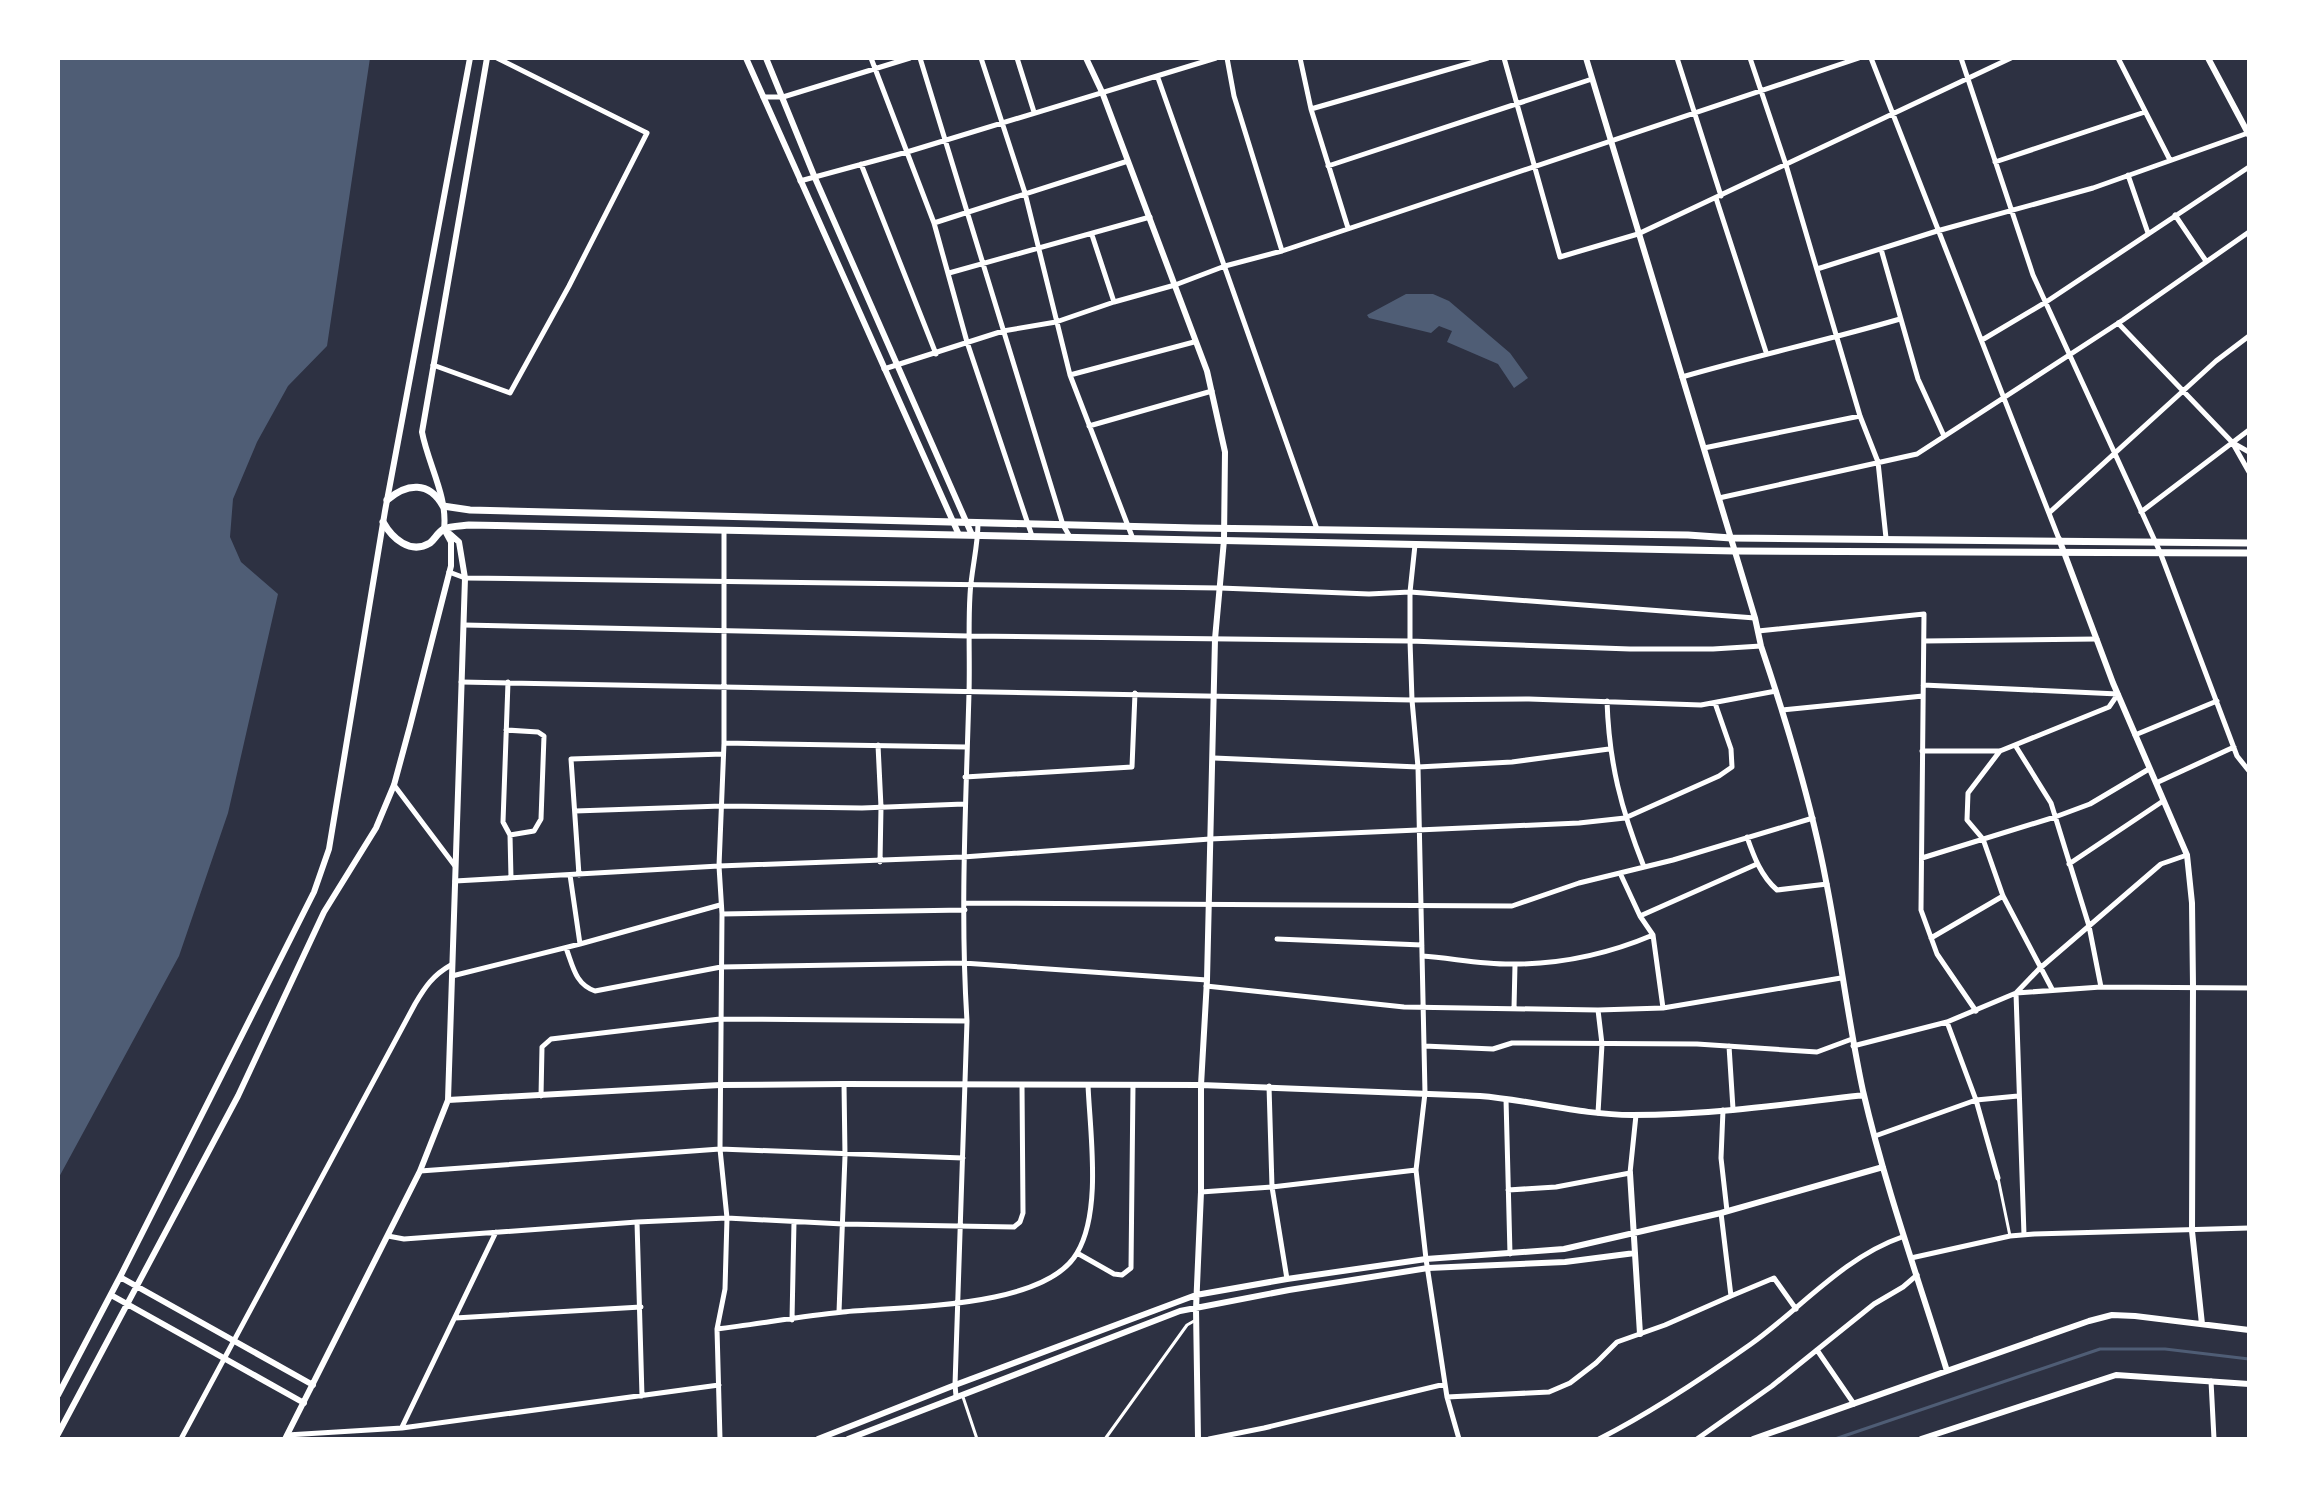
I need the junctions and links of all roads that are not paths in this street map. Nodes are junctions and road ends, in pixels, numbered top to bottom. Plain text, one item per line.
1 (470, 58) edge
2 (487, 58) edge
3 (497, 58) edge
4 (746, 58) edge
5 (766, 58) edge
6 (871, 58) edge
7 (910, 58) edge
8 (920, 58) edge
9 (981, 58) edge
10 (1017, 58) edge
11 (1086, 58) edge
12 (1216, 58) edge
13 (1227, 58) edge
14 (1300, 58) edge
15 (1488, 58) edge
16 (1504, 58) edge
17 (1586, 58) edge
18 (1677, 58) edge
19 (1750, 58) edge
20 (1859, 58) edge
21 (1871, 58) edge
22 (1961, 58) edge
23 (2011, 58) edge
24 (2118, 58) edge
25 (2208, 58) edge
26 (876, 69) junction
27 (1158, 78) junction
28 (1592, 79) junction
29 (1968, 79) junction
30 (1760, 91) junction
31 (1102, 92) junction
32 (763, 97) junction
33 (783, 97) junction
34 (1516, 105) junction
35 (1311, 109) junction
36 (1034, 112) junction
37 (1694, 112) junction
38 (1894, 112) junction
39 (2145, 112) junction
40 (1001, 122) junction
41 (2249, 134) edge
42 (945, 140) junction
43 (1610, 140) junction
44 (907, 152) junction
45 (2170, 160) junction
46 (1128, 161) junction
47 (1995, 162) junction
48 (861, 164) junction
49 (1535, 165) junction
50 (1786, 165) junction
51 (1328, 166) junction
52 (2249, 167) edge
53 (2128, 175) junction
54 (815, 178) junction
55 (799, 181) junction
56 (1025, 193) junction
57 (1718, 197) junction
58 (966, 211) junction
59 (2012, 212) junction
60 (2175, 215) junction
61 (1150, 217) junction
62 (934, 223) junction
63 (1348, 228) junction
64 (1937, 231) junction
65 (2249, 232) edge
66 (2148, 233) junction
67 (1638, 234) junction
68 (1092, 235) junction
69 (1038, 248) junction
70 (1881, 249) junction
71 (1282, 251) junction
72 (2206, 261) junction
73 (983, 263) junction
74 (1225, 266) junction
75 (1817, 269) junction
76 (949, 273) junction
77 (1175, 285) junction
78 (1114, 302) junction
79 (2046, 302) junction
80 (1900, 319) junction
81 (1056, 322) junction
82 (2118, 323) junction
83 (1003, 331) junction
84 (2249, 336) edge
85 (1836, 337) junction
86 (1982, 340) junction
87 (967, 342) junction
88 (1194, 342) junction
89 (1766, 352) junction
90 (936, 354) junction
91 (2070, 354) junction
92 (432, 364) junction
93 (896, 365) junction
94 (883, 369) junction
95 (1070, 375) junction
96 (1682, 377) junction
97 (1212, 391) junction
98 (2183, 392) junction
99 (2004, 395) junction
100 (1860, 416) junction
101 (1089, 426) junction
102 (2249, 430) edge
103 (1944, 436) junction
104 (2232, 442) junction
105 (1704, 448) junction
106 (2249, 452) edge
107 (2115, 455) junction
108 (1878, 462) junction
109 (2249, 472) edge
110 (1719, 498) junction
111 (387, 500) junction
112 (443, 506) junction
113 (2141, 512) junction
114 (2049, 513) junction
115 (383, 522) junction
116 (953, 522) junction
117 (968, 523) junction
118 (978, 523) junction
119 (1027, 524) junction
120 (1063, 525) junction
121 (1127, 527) junction
122 (444, 529) junction
123 (1224, 529) junction
124 (724, 530) junction
125 (1318, 530) junction
126 (959, 535) junction
127 (975, 535) junction
128 (1032, 536) junction
129 (1070, 537) junction
130 (1731, 538) junction
131 (1886, 538) junction
132 (1133, 539) junction
133 (2059, 539) junction
134 (1224, 540) junction
135 (2154, 542) junction
136 (1415, 543) junction
137 (2249, 543) edge
138 (1735, 551) junction
139 (2065, 551) junction
140 (2160, 552) junction
141 (2249, 553) edge
142 (448, 572) junction
143 (465, 578) junction
144 (724, 580) junction
145 (970, 586) junction
146 (1220, 588) junction
147 (1410, 592) junction
148 (1755, 618) junction
149 (464, 625) junction
150 (723, 631) junction
151 (1758, 631) junction
152 (968, 636) junction
153 (1215, 639) junction
154 (2097, 639) junction
155 (1410, 641) junction
156 (1924, 641) junction
157 (1761, 646) junction
158 (461, 682) junction
159 (508, 682) junction
160 (1923, 685) junction
161 (725, 686) junction
162 (969, 690) junction
163 (1776, 691) junction
164 (1135, 693) junction
165 (2118, 694) junction
166 (1214, 695) junction
167 (1923, 696) junction
168 (1412, 700) junction
169 (1607, 701) junction
170 (2217, 701) junction
171 (1715, 703) junction
172 (1782, 710) junction
173 (506, 730) junction
174 (2135, 735) junction
175 (724, 743) junction
176 (878, 745) junction
177 (2015, 745) junction
178 (966, 747) junction
179 (2234, 747) junction
180 (1609, 749) junction
181 (1922, 751) junction
182 (2000, 751) junction
183 (723, 754) junction
184 (1214, 758) junction
185 (1418, 767) junction
186 (2149, 769) junction
187 (2249, 771) edge
188 (965, 777) junction
189 (2156, 783) junction
190 (394, 785) junction
191 (2163, 801) junction
192 (964, 804) junction
193 (722, 806) junction
194 (881, 807) junction
195 (575, 811) junction
196 (2055, 817) junction
197 (1625, 818) junction
198 (1813, 818) junction
199 (1419, 829) junction
200 (510, 835) junction
201 (1747, 837) junction
202 (1210, 839) junction
203 (1983, 839) junction
204 (2187, 855) junction
205 (963, 857) junction
206 (1922, 858) junction
207 (880, 862) junction
208 (1757, 864) junction
209 (2069, 864) junction
210 (455, 866) junction
211 (719, 866) junction
212 (1644, 867) junction
213 (1620, 873) junction
214 (570, 875) junction
215 (579, 875) junction
216 (511, 878) junction
217 (455, 881) junction
218 (1827, 884) junction
219 (2003, 896) junction
220 (1208, 903) junction
221 (721, 905) junction
222 (965, 906) junction
223 (1420, 907) junction
224 (722, 914) junction
225 (1640, 916) junction
226 (2089, 926) junction
227 (1653, 935) junction
228 (1931, 938) junction
229 (1277, 939) dead end
230 (580, 944) junction
231 (1422, 945) junction
232 (566, 948) junction
233 (1422, 956) junction
234 (963, 963) junction
235 (1515, 964) junction
236 (451, 965) junction
237 (721, 967) junction
238 (2039, 969) junction
239 (451, 976) junction
240 (1841, 978) junction
241 (1206, 983) junction
242 (2193, 986) junction
243 (2101, 987) junction
244 (2249, 988) edge
245 (2052, 989) junction
246 (2016, 993) junction
247 (1423, 1007) junction
248 (1514, 1008) junction
249 (1663, 1008) junction
250 (1598, 1010) junction
251 (1976, 1011) junction
252 (720, 1019) junction
253 (967, 1021) junction
254 (1947, 1022) junction
255 (1853, 1042) junction
256 (1602, 1044) junction
257 (1424, 1046) junction
258 (1729, 1046) junction
259 (844, 1084) junction
260 (720, 1085) junction
261 (965, 1085) junction
262 (1022, 1085) junction
263 (1088, 1085) junction
264 (1133, 1085) junction
265 (1201, 1085) junction
266 (1269, 1086) junction
267 (1425, 1093) junction
268 (1864, 1095) junction
269 (541, 1096) junction
270 (2018, 1096) junction
271 (1506, 1098) junction
272 (448, 1100) junction
273 (1976, 1100) junction
274 (1733, 1109) junction
275 (1723, 1110) junction
276 (1598, 1113) junction
277 (1636, 1115) junction
278 (1875, 1136) junction
279 (720, 1149) junction
280 (845, 1156) junction
281 (963, 1158) junction
282 (1883, 1167) junction
283 (1416, 1170) junction
284 (420, 1171) junction
285 (1630, 1173) junction
286 (1998, 1178) joint
287 (1272, 1187) junction
288 (1508, 1190) junction
289 (1201, 1192) junction
290 (1724, 1212) junction
291 (727, 1218) junction
292 (637, 1222) junction
293 (794, 1222) junction
294 (843, 1224) junction
295 (962, 1226) junction
296 (2249, 1228) edge
297 (2192, 1231) junction
298 (496, 1232) junction
299 (1635, 1234) junction
300 (2024, 1235) junction
301 (388, 1236) junction
302 (2010, 1236) junction
303 (1902, 1237) junction
304 (1564, 1249) junction
305 (1077, 1253) junction
306 (1635, 1253) junction
307 (1510, 1254) junction
308 (1911, 1258) junction
309 (1426, 1259) junction
310 (1546, 1262) junction
311 (1428, 1268) junction
312 (1917, 1274) junction
313 (120, 1277) junction
314 (1287, 1279) junction
315 (137, 1287) junction
316 (111, 1295) junction
317 (1196, 1295) junction
318 (1731, 1296) junction
319 (959, 1303) junction
320 (128, 1305) junction
321 (641, 1307) junction
322 (1196, 1309) junction
323 (1796, 1309) junction
324 (839, 1312) junction
325 (455, 1318) junction
326 (792, 1320) junction
327 (1196, 1320) junction
328 (2202, 1324) junction
329 (717, 1329) junction
330 (2249, 1330) edge
331 (1640, 1334) junction
332 (233, 1342) junction
333 (1817, 1350) junction
334 (223, 1358) junction
335 (1947, 1371) junction
336 (2211, 1381) junction
337 (1445, 1384) junction
338 (2249, 1384) edge
339 (313, 1385) junction
340 (719, 1385) junction
341 (955, 1385) junction
342 (58, 1395) edge
343 (959, 1395) junction
344 (642, 1396) junction
345 (1447, 1397) junction
346 (304, 1403) junction
347 (1854, 1404) junction
348 (402, 1428) junction
349 (1264, 1428) junction
350 (58, 1434) edge
351 (286, 1437) edge
352 (181, 1439) edge
353 (720, 1439) edge
354 (818, 1439) edge
355 (848, 1439) edge
356 (977, 1439) edge
357 (1105, 1439) edge
358 (1198, 1439) edge
359 (1209, 1439) edge
360 (1264, 1439) edge
361 (1459, 1439) edge
362 (1599, 1439) edge
363 (1697, 1439) edge
364 (1753, 1439) edge
365 (1921, 1439) edge
366 (2214, 1439) edge

1 - 111 street
2 - 92 street
3 - 92 street
4 - 32 street
5 - 33 street
6 - 26 street
7 - 26 street
8 - 42 street
9 - 40 street
10 - 36 street
11 - 31 street
12 - 27 street
13 - 71 street
14 - 35 street
15 - 35 street
16 - 34 street
17 - 28 street
18 - 37 street
19 - 30 street
20 - 30 street
21 - 38 street
22 - 29 street
23 - 29 street
24 - 39 street
25 - 41 street
26 - 33 street
26 - 44 street
27 - 31 street
27 - 74 street
28 - 34 street
28 - 43 street
29 - 38 street
29 - 47 street
30 - 37 street
30 - 50 street
31 - 36 street
31 - 46 street
32 - 33 street
32 - 55 street
33 - 54 street
34 - 49 street
34 - 51 street
35 - 51 street
36 - 40 street
37 - 43 street
37 - 57 street
38 - 50 street
38 - 64 street
39 - 45 street
39 - 47 street
40 - 42 street
40 - 56 street
41 - 45 street
42 - 44 street
42 - 58 street
43 - 49 street
43 - 67 street
44 - 48 street
44 - 62 street
45 - 53 street
46 - 56 street
46 - 61 street
47 - 59 street
48 - 54 street
48 - 90 street
49 - 63 street
49 - 67 street
50 - 57 street
50 - 75 street
51 - 63 street
52 - 60 street
53 - 59 street
53 - 66 street
54 - 55 street
54 - 93 street
55 - 94 street
56 - 58 street
56 - 69 street
57 - 67 street
57 - 89 street
58 - 62 street
58 - 73 street
59 - 64 street
59 - 79 street
60 - 66 street
60 - 72 street
61 - 68 street
61 - 77 street
62 - 76 street
63 - 71 street
64 - 70 street
64 - 86 street
65 - 72 street
66 - 79 street
67 - 96 street
68 - 69 street
68 - 78 street
69 - 73 street
69 - 81 street
70 - 75 street
70 - 80 street
71 - 74 street
72 - 82 street
73 - 76 street
73 - 83 street
74 - 77 street
74 - 125 street
75 - 85 street
76 - 87 street
77 - 78 street
77 - 88 street
78 - 81 street
79 - 86 street
79 - 91 street
80 - 85 street
80 - 103 street
81 - 83 street
81 - 95 street
82 - 91 street
82 - 98 street
83 - 87 street
83 - 120 street
84 - 98 street
85 - 89 street
85 - 100 street
86 - 99 street
87 - 90 street
87 - 119 street
88 - 95 street
88 - 97 street
89 - 96 street
90 - 93 street
91 - 99 street
91 - 107 street
92 - 112 street
93 - 94 street
93 - 117 street
94 - 116 street
95 - 101 street
96 - 105 street
97 - 101 street
97 - 123 street
98 - 104 street
98 - 107 street
99 - 103 street
99 - 114 street
100 - 105 street
100 - 108 street
101 - 121 street
102 - 104 street
103 - 108 street
104 - 106 street
104 - 109 street
104 - 113 street
105 - 110 street
107 - 113 street
107 - 114 street
108 - 110 street
108 - 131 street
110 - 130 street
111 - 112 main road
111 - 115 street
112 - 116 main road
112 - 122 street
113 - 135 street
114 - 133 street
115 - 122 main road
115 - 313 street
116 - 117 main road
116 - 126 street
117 - 118 main road
117 - 127 street
118 - 119 main road
118 - 127 street
119 - 120 main road
119 - 128 street
120 - 121 main road
120 - 129 street
121 - 123 main road
121 - 132 street
122 - 124 main road
122 - 142 street
122 - 143 street
123 - 125 main road
123 - 134 street
124 - 126 main road
124 - 144 street
125 - 130 main road
126 - 127 main road
127 - 128 main road
127 - 145 street
128 - 129 main road
129 - 132 main road
130 - 131 main road
130 - 138 street
131 - 133 main road
132 - 134 main road
133 - 135 main road
133 - 139 street
134 - 136 main road
134 - 146 street
135 - 137 main road
135 - 140 street
136 - 138 main road
136 - 147 street
138 - 139 main road
138 - 148 street
139 - 140 main road
139 - 154 street
140 - 141 main road
140 - 170 street
142 - 143 street
142 - 190 street
143 - 144 street
143 - 149 street
144 - 145 street
144 - 150 street
145 - 146 street
145 - 152 street
146 - 147 street
146 - 153 street
147 - 148 street
147 - 155 street
148 - 151 street
149 - 150 street
149 - 158 street
150 - 152 street
150 - 161 street
151 - 156 street
151 - 157 street
152 - 153 street
152 - 162 street
153 - 155 street
153 - 166 street
154 - 156 street
154 - 165 street
155 - 157 street
155 - 168 street
156 - 160 street
157 - 163 street
158 - 159 street
158 - 210 street
159 - 161 street
159 - 173 street
160 - 165 street
160 - 167 street
161 - 162 street
161 - 175 street
162 - 164 street
162 - 178 street
163 - 171 street
163 - 172 street
164 - 166 street
164 - 188 street
165 - 174 street
165 - 177 street
166 - 168 street
166 - 184 street
167 - 172 street
167 - 181 street
168 - 169 street
168 - 185 street
169 - 171 street
169 - 180 street
170 - 174 street
170 - 179 street
171 - 197 street
172 - 198 street
173 - 200 street
173 - 200 street
174 - 186 street
175 - 176 street
175 - 183 street
176 - 178 street
176 - 194 street
177 - 182 street
177 - 196 street
178 - 188 street
179 - 187 street
179 - 189 street
180 - 185 street
180 - 197 street
181 - 182 street
181 - 206 street
182 - 203 street
183 - 193 street
183 - 195 street
184 - 185 street
184 - 202 street
185 - 199 street
186 - 189 street
186 - 196 street
188 - 192 street
189 - 191 street
190 - 210 street
190 - 315 street
191 - 204 street
191 - 209 street
192 - 194 street
192 - 205 street
193 - 194 street
193 - 195 street
193 - 211 street
194 - 207 street
195 - 215 street
196 - 203 street
196 - 209 street
197 - 199 street
197 - 212 street
198 - 201 street
198 - 218 street
199 - 202 street
199 - 223 street
200 - 216 street
201 - 208 street
201 - 212 street
202 - 205 street
202 - 220 street
203 - 206 street
203 - 219 street
204 - 226 street
204 - 242 street
205 - 207 street
205 - 222 street
206 - 228 street
207 - 211 street
208 - 218 street
208 - 225 street
209 - 226 street
210 - 217 street
211 - 215 street
211 - 221 street
212 - 213 street
213 - 223 street
213 - 225 street
214 - 215 street
214 - 216 street
214 - 230 street
216 - 217 street
217 - 236 street
218 - 240 street
219 - 228 street
219 - 238 street
220 - 222 street
220 - 223 street
220 - 241 street
221 - 224 street
221 - 230 street
222 - 224 street
222 - 234 street
223 - 231 street
224 - 237 street
225 - 227 street
226 - 238 street
226 - 243 street
227 - 235 street
227 - 249 street
228 - 251 street
229 - 231 street
230 - 232 street
231 - 233 street
232 - 237 street
232 - 239 street
233 - 235 street
233 - 247 street
234 - 237 street
234 - 241 street
234 - 253 street
235 - 248 street
236 - 239 street
236 - 332 street
237 - 252 street
238 - 245 street
238 - 246 street
239 - 272 street
240 - 249 street
240 - 255 street
241 - 247 street
241 - 265 street
242 - 243 street
242 - 244 street
242 - 297 street
243 - 245 street
245 - 246 street
246 - 251 street
246 - 270 street
247 - 248 street
247 - 257 street
248 - 250 street
249 - 250 street
250 - 256 street
251 - 254 street
252 - 253 street
252 - 260 street
252 - 269 street
253 - 261 street
254 - 255 street
254 - 273 street
255 - 258 street
255 - 268 street
256 - 257 street
256 - 258 street
256 - 276 street
257 - 267 street
258 - 274 street
259 - 260 street
259 - 261 street
259 - 280 street
260 - 269 street
260 - 279 street
261 - 262 street
261 - 281 street
262 - 263 street
262 - 295 street
263 - 264 street
263 - 305 street
264 - 265 street
264 - 305 street
265 - 266 street
265 - 289 street
266 - 267 street
266 - 287 street
267 - 271 street
267 - 283 street
268 - 274 street
268 - 278 street
269 - 272 street
270 - 273 street
270 - 300 street
271 - 276 street
271 - 288 street
272 - 284 street
273 - 278 street
273 - 286 street
274 - 275 street
275 - 277 street
275 - 290 street
276 - 277 street
277 - 285 street
278 - 282 street
279 - 280 street
279 - 284 street
279 - 291 street
280 - 281 street
280 - 294 street
281 - 295 street
282 - 290 street
282 - 303 street
283 - 287 street
283 - 309 street
284 - 301 street
285 - 288 street
285 - 299 street
286 - 302 street
287 - 289 street
287 - 314 street
288 - 307 street
289 - 317 street
290 - 299 street
290 - 318 street
291 - 292 street
291 - 293 street
291 - 329 street
292 - 298 street
292 - 321 street
293 - 294 street
293 - 326 street
294 - 295 street
294 - 324 street
295 - 319 street
296 - 297 street
297 - 300 street
297 - 328 street
298 - 301 street
298 - 325 street
299 - 304 street
299 - 306 street
300 - 302 street
301 - 339 street
302 - 308 street
303 - 308 street
303 - 323 street
304 - 307 street
304 - 310 street
305 - 319 street
306 - 310 street
306 - 331 street
307 - 309 street
308 - 312 street
309 - 311 street
309 - 314 street
310 - 311 street
311 - 322 street
311 - 337 street
312 - 333 street
312 - 335 street
313 - 315 street
313 - 316 street
314 - 317 street
315 - 320 street
315 - 332 street
316 - 320 street
316 - 342 street
317 - 322 street
317 - 341 street
318 - 323 street
318 - 331 street
319 - 324 street
319 - 341 street
320 - 334 street
320 - 350 street
321 - 325 street
321 - 344 street
322 - 327 street
322 - 343 street
323 - 362 street
324 - 326 street
325 - 348 street
326 - 329 street
327 - 357 street
327 - 358 street
328 - 330 street
328 - 335 street
329 - 340 street
331 - 345 street
332 - 334 street
332 - 339 street
333 - 347 street
333 - 363 street
334 - 346 street
334 - 352 street
335 - 347 street
336 - 338 street
336 - 365 street
336 - 366 street
337 - 345 street
337 - 349 street
339 - 346 street
340 - 344 street
340 - 353 street
341 - 343 street
341 - 354 street
343 - 355 street
343 - 356 street
344 - 348 street
345 - 361 street
346 - 351 street
347 - 364 street
348 - 351 street
349 - 359 street
349 - 360 street

